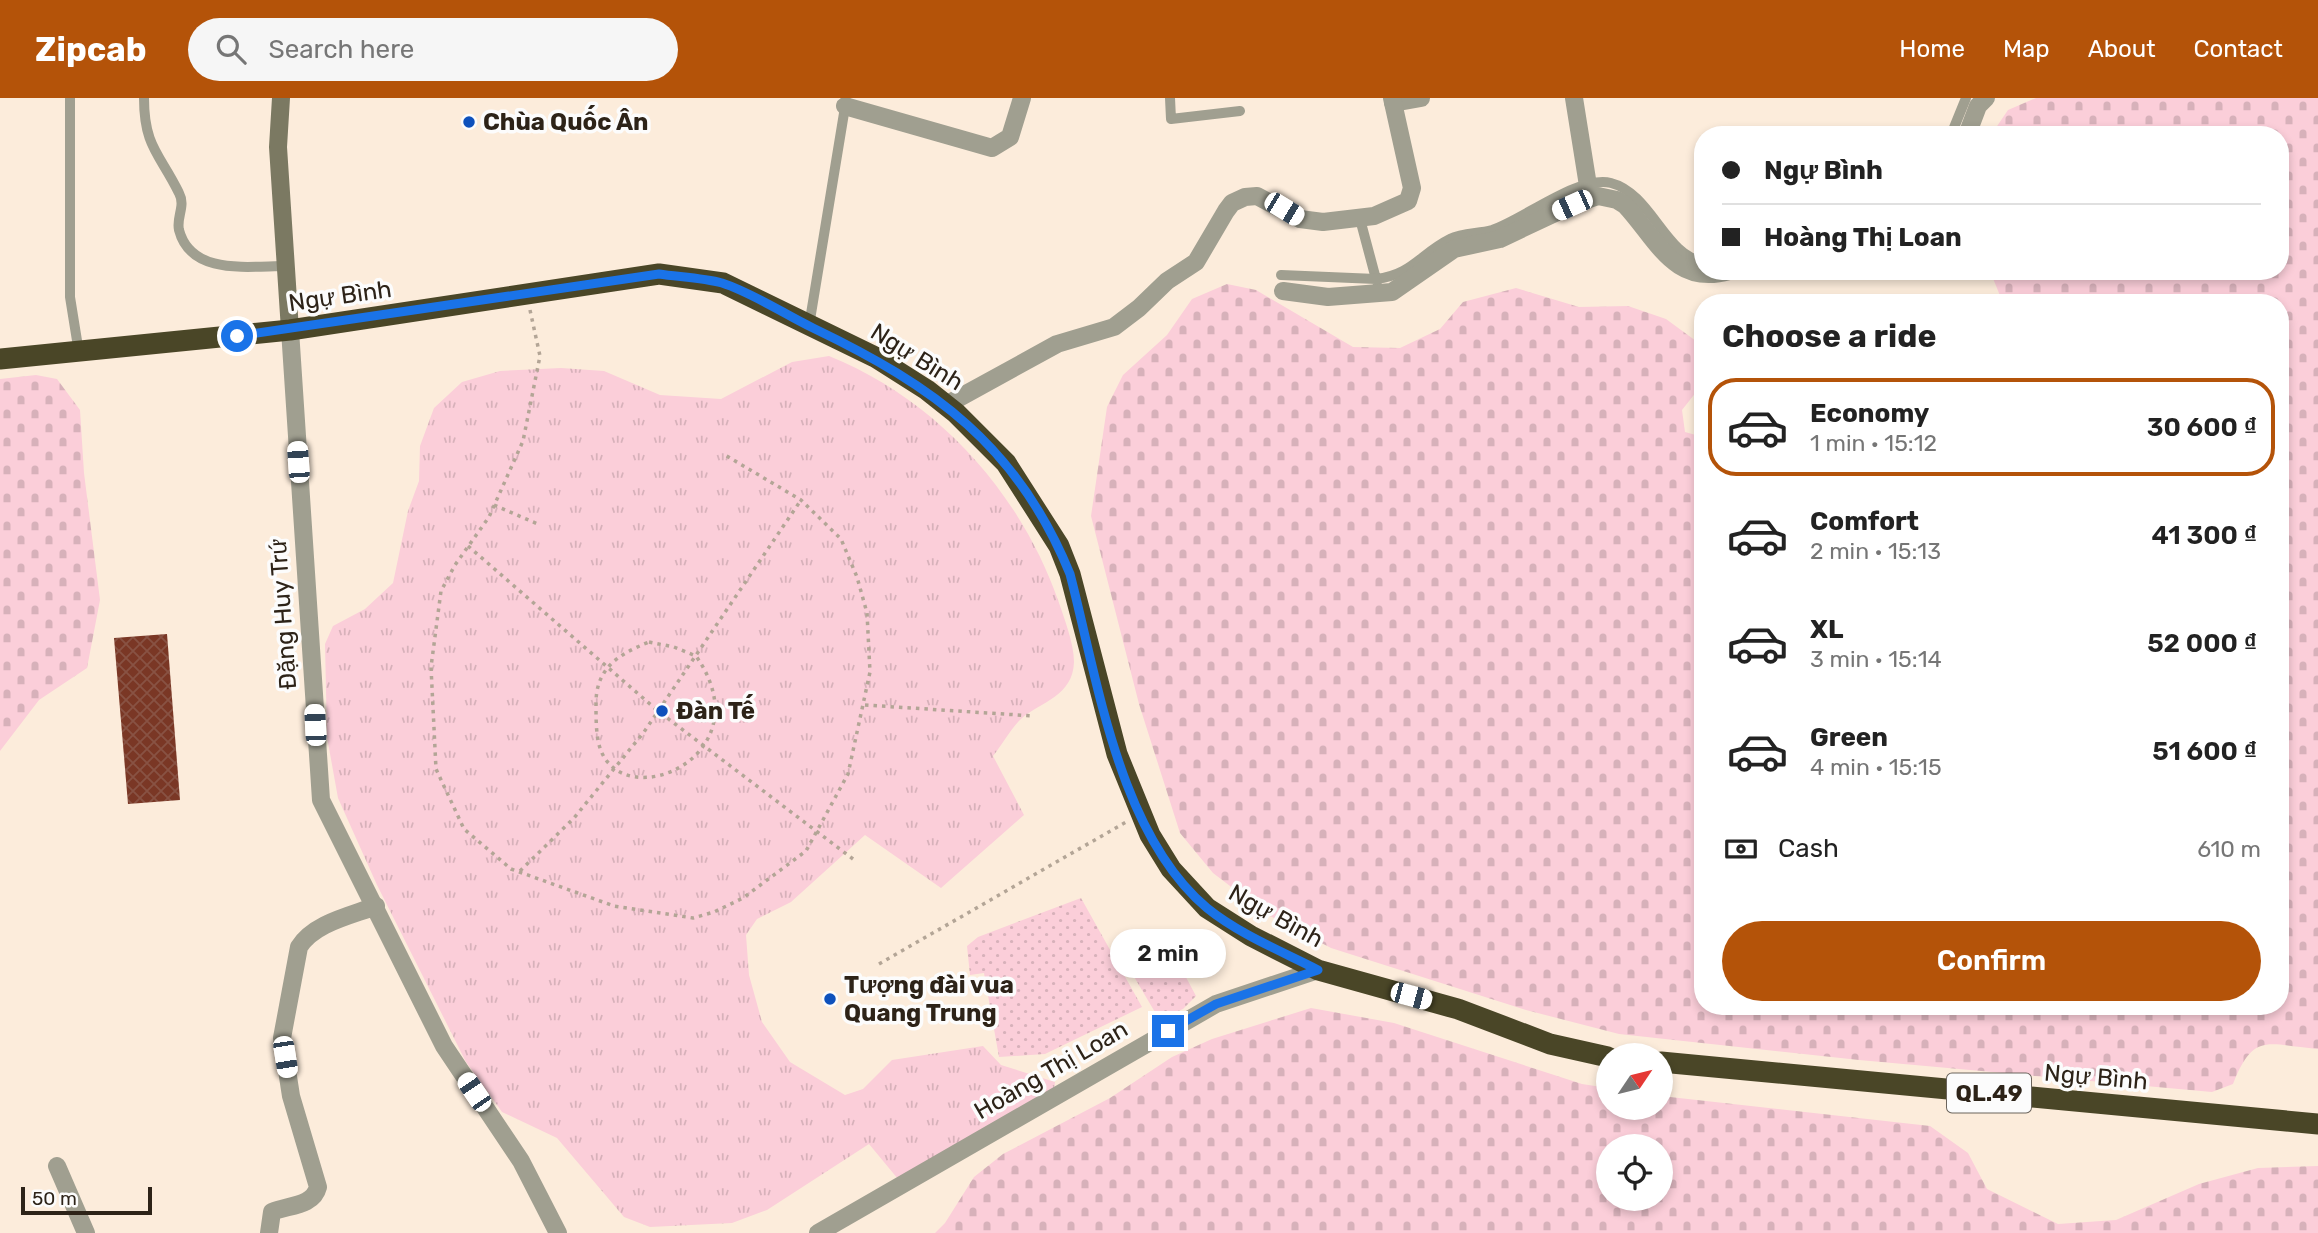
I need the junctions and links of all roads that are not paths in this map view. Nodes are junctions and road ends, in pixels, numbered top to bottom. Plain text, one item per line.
1 (70, 98) edge
2 (144, 98) edge
3 (281, 98) edge
4 (1022, 98) edge
5 (1170, 98) edge
6 (1421, 98) edge
7 (1574, 98) edge
8 (1966, 98) edge
9 (1986, 98) edge
10 (1393, 101) edge
11 (846, 102) edge
12 (1240, 111) dead end
13 (1955, 126) edge
14 (1970, 126) edge
15 (1589, 192) junction
16 (1360, 219) junction
17 (1694, 260) edge
18 (286, 266) junction
19 (1694, 274) edge
20 (1282, 283) dead end
21 (1378, 287) junction
22 (809, 326) junction
23 (290, 330) junction
24 (79, 353) junction
25 (0, 359) edge
26 (946, 405) junction
27 (376, 906) junction
28 (1318, 970) junction
29 (1596, 1054) edge
30 (1673, 1063) edge
31 (2318, 1124) edge
32 (57, 1166) dead end
33 (86, 1233) edge
34 (269, 1233) edge
35 (558, 1233) edge
36 (818, 1233) edge

1 - 24 lane
2 - 18 lane
3 - 18 street, Đặng Huy Trứ
4 - 11 street
5 - 12 lane
6 - 10 street
7 - 15 street
8 - 13 lane
9 - 14 street
10 - 16 street
11 - 22 lane
15 - 17 lane
15 - 19 street
15 - 21 street
16 - 21 lane
16 - 26 street
18 - 23 street, Đặng Huy Trứ
20 - 21 street
22 - 23 highway, Ngự Bình
22 - 26 highway, Ngự Bình
23 - 24 highway, Ngự Bình
23 - 27 street, Đặng Huy Trứ
24 - 25 highway, Ngự Bình
26 - 28 highway, Ngự Bình
27 - 34 street
27 - 35 street, Đặng Huy Trứ
28 - 29 highway, Ngự Bình
28 - 36 street, Hoàng Thị Loan
30 - 31 highway, Ngự Bình / QL.49
32 - 33 street

